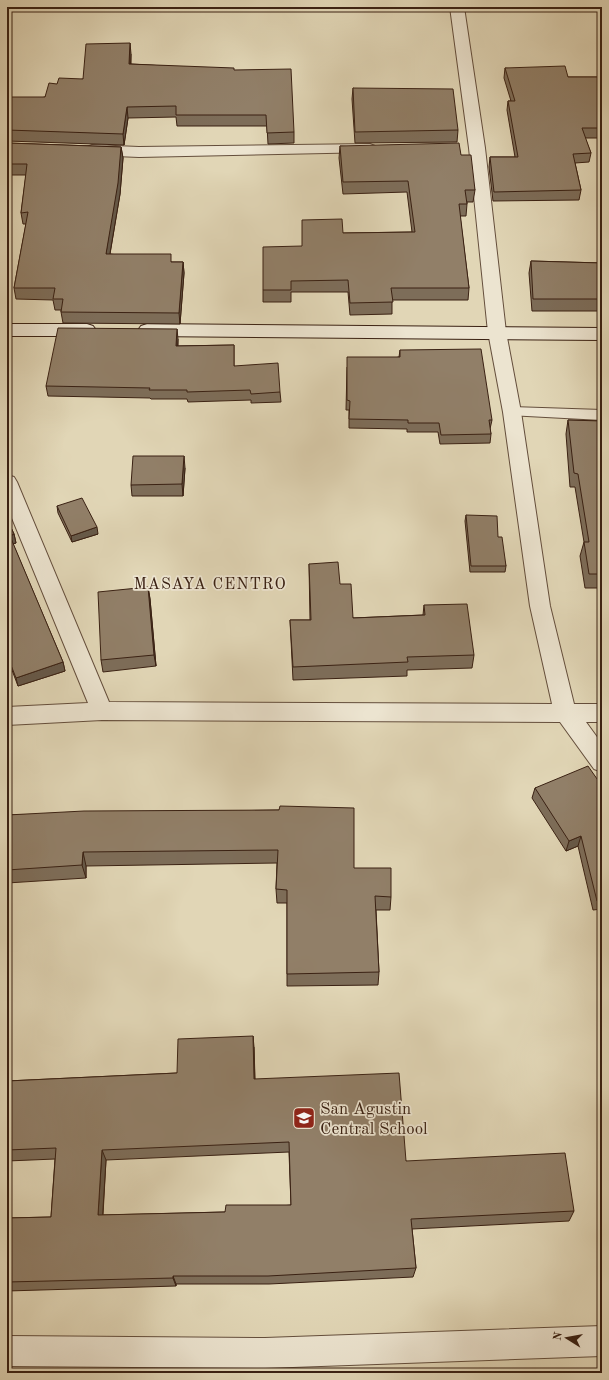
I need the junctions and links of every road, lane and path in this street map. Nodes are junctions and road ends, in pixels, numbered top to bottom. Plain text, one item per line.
1 (457, 7) edge
2 (477, 148) junction
3 (383, 149) edge
4 (462, 149) edge
5 (77, 150) edge
6 (7, 330) edge
7 (102, 330) edge
8 (133, 330) edge
9 (497, 332) junction
10 (602, 334) edge
11 (512, 412) junction
12 (602, 415) edge
13 (7, 482) edge
14 (102, 711) junction
15 (566, 712) junction
16 (602, 713) edge
17 (7, 716) edge
18 (602, 762) edge
19 (602, 1341) edge
20 (7, 1351) edge

1 - 2 street
2 - 4 street
2 - 9 street
3 - 5 street
6 - 7 street
8 - 9 street
9 - 10 street
9 - 11 street
11 - 12 lane
11 - 15 street
13 - 14 street
14 - 15 street
14 - 17 street
15 - 16 street
15 - 18 street
19 - 20 street

